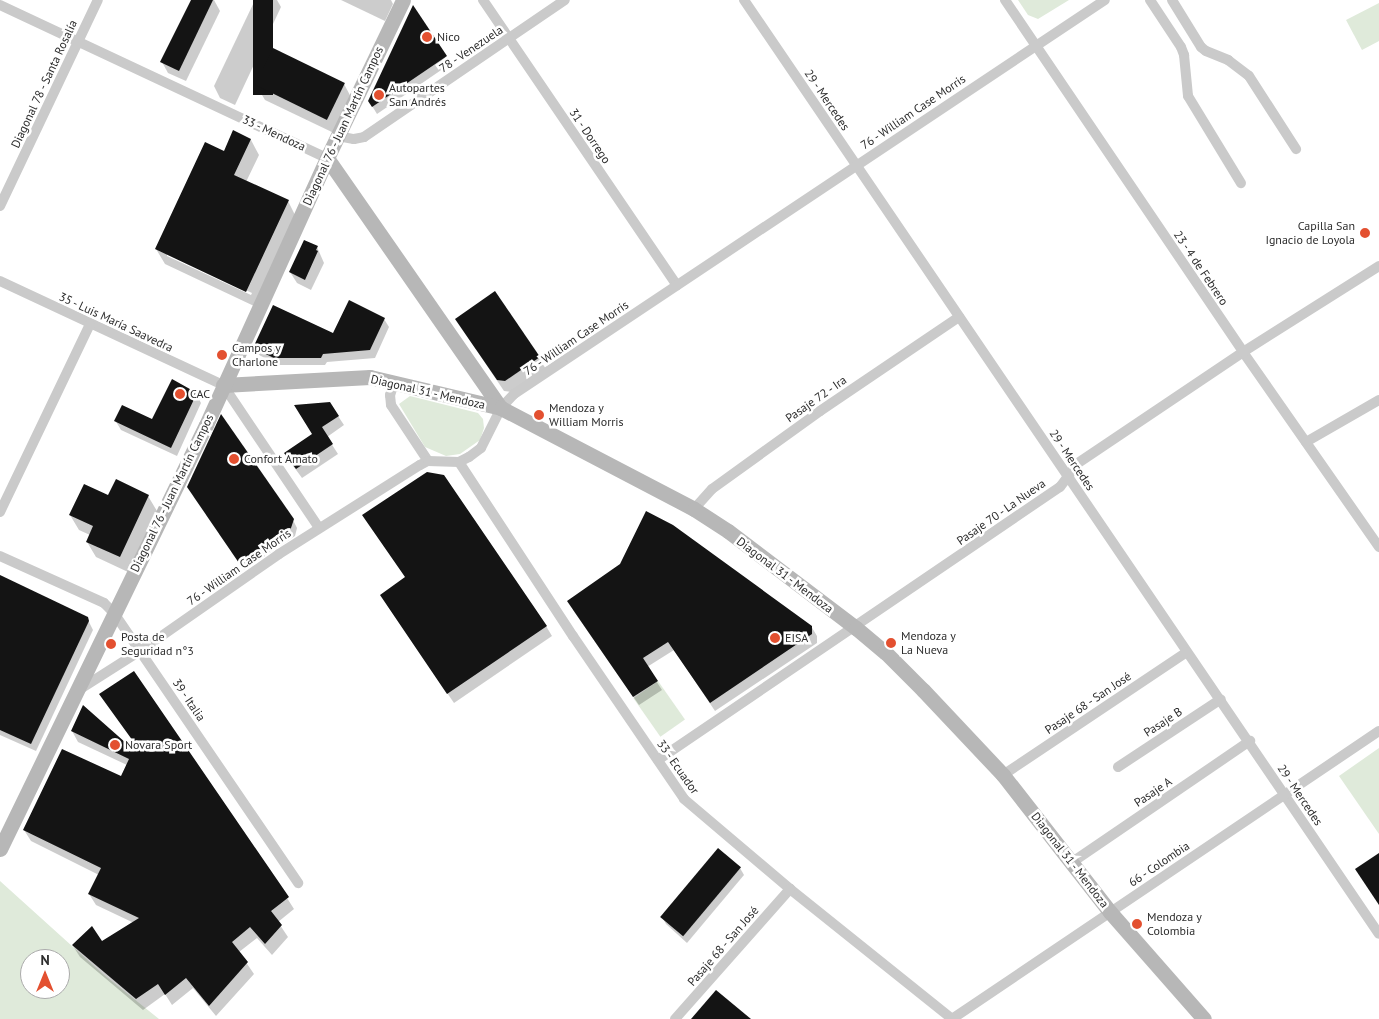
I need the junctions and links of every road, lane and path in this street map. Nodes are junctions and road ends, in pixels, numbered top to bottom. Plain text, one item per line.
1 (98, 0) edge
2 (403, 0) edge
3 (483, 0) edge
4 (565, 0) edge
5 (744, 0) edge
6 (1004, 0) edge
7 (1105, 0) edge
8 (1150, 0) edge
9 (1172, 0) edge
10 (0, 5) edge
11 (508, 38) junction
12 (78, 41) junction
13 (1035, 45) junction
14 (338, 136) junction
15 (1296, 149) dead end
16 (327, 158) junction
17 (856, 164) junction
18 (1242, 183) dead end
19 (0, 206) edge
20 (1379, 266) edge
21 (0, 281) edge
22 (677, 285) junction
23 (960, 317) junction
24 (90, 324) junction
25 (1242, 352) junction
26 (394, 383) junction
27 (222, 384) junction
28 (1379, 400) edge
29 (501, 408) junction
30 (1306, 442) junction
31 (428, 461) junction
32 (459, 462) junction
33 (1068, 476) junction
34 (694, 509) junction
35 (0, 512) edge
36 (319, 528) junction
37 (1379, 547) edge
38 (0, 556) edge
39 (114, 613) junction
40 (856, 628) junction
41 (140, 651) junction
42 (1187, 652) junction
43 (75, 693) junction
44 (1221, 699) junction
45 (1379, 730) edge
46 (1250, 741) junction
47 (658, 760) junction
48 (1118, 767) dead end
49 (1003, 775) junction
50 (1284, 795) junction
51 (0, 849) edge
52 (1071, 863) junction
53 (298, 883) dead end
54 (790, 889) junction
55 (1110, 912) junction
56 (1379, 934) edge
57 (675, 1019) edge
58 (952, 1019) edge
59 (1204, 1019) edge

1 - 12 street, Diagonal 78 - Santa Rosalía
2 - 14 street, Diagonal 76 - Juan Martín Campos
3 - 11 street, 31 - Dorrego
4 - 11 street, 78 - Venezuela
5 - 17 street, 29 - Mercedes
6 - 13 street, 23 - 4 de Febrero
7 - 13 street, 76 - William Case Morris
8 - 18 street
9 - 15 street
10 - 12 street, 33 - Mendoza
11 - 14 street, 78 - Venezuela
11 - 22 street, 31 - Dorrego
12 - 16 street, 33 - Mendoza
12 - 19 street, Diagonal 78 - Santa Rosalía
13 - 17 street, 76 - William Case Morris
13 - 25 street, 23 - 4 de Febrero
14 - 16 street, Diagonal 76 - Juan Martín Campos
16 - 27 street, Diagonal 76 - Juan Martín Campos
16 - 29 street, 33 - Mendoza
17 - 22 street, 76 - William Case Morris
17 - 23 street, 29 - Mercedes
20 - 25 street, Pasaje 70 - La Nueva
21 - 24 street, 35 - Luis María Saavedra
22 - 29 street, 76 - William Case Morris
23 - 33 street, 29 - Mercedes
23 - 34 street, Pasaje 72 - Ira
24 - 27 street, 35 - Luis María Saavedra
24 - 35 street
25 - 30 street, 23 - 4 de Febrero
25 - 33 street, Pasaje 70 - La Nueva
26 - 27 street, Diagonal 31 - Mendoza
26 - 29 street, Diagonal 31 - Mendoza
26 - 31 street
27 - 36 street
27 - 39 street, Diagonal 76 - Juan Martín Campos
28 - 30 street
29 - 32 street, 76 - William Case Morris
29 - 34 street, Diagonal 31 - Mendoza
30 - 37 street, 23 - 4 de Febrero
31 - 32 street
31 - 36 street, 76 - William Case Morris
32 - 47 street, 33 - Ecuador
33 - 40 street, Pasaje 70 - La Nueva
33 - 42 street, 29 - Mercedes
34 - 40 street, Diagonal 31 - Mendoza
36 - 41 street, 76 - William Case Morris
38 - 39 street, 39 - Italia
39 - 41 street, 39 - Italia
39 - 43 street, Diagonal 76 - Juan Martín Campos
40 - 47 street, Pasaje 70 - La Nueva
40 - 49 street, Diagonal 31 - Mendoza
41 - 43 street, 76 - William Case Morris
41 - 53 street, 39 - Italia
42 - 44 street, 29 - Mercedes
42 - 49 street, Pasaje 68 - San José
43 - 51 street, Diagonal 76 - Juan Martín Campos
44 - 46 street, 29 - Mercedes
44 - 48 street, Pasaje B
45 - 50 street, 66 - Colombia
46 - 50 street, 29 - Mercedes
46 - 52 street, Pasaje A
47 - 54 street, 33 - Ecuador
49 - 52 street, Diagonal 31 - Mendoza
50 - 55 street, 66 - Colombia
50 - 56 street, 29 - Mercedes
52 - 55 street, Diagonal 31 - Mendoza
54 - 57 street, Pasaje 68 - San José
54 - 58 street, 33 - Ecuador
55 - 58 street, 66 - Colombia
55 - 59 street, Diagonal 31 - Mendoza

